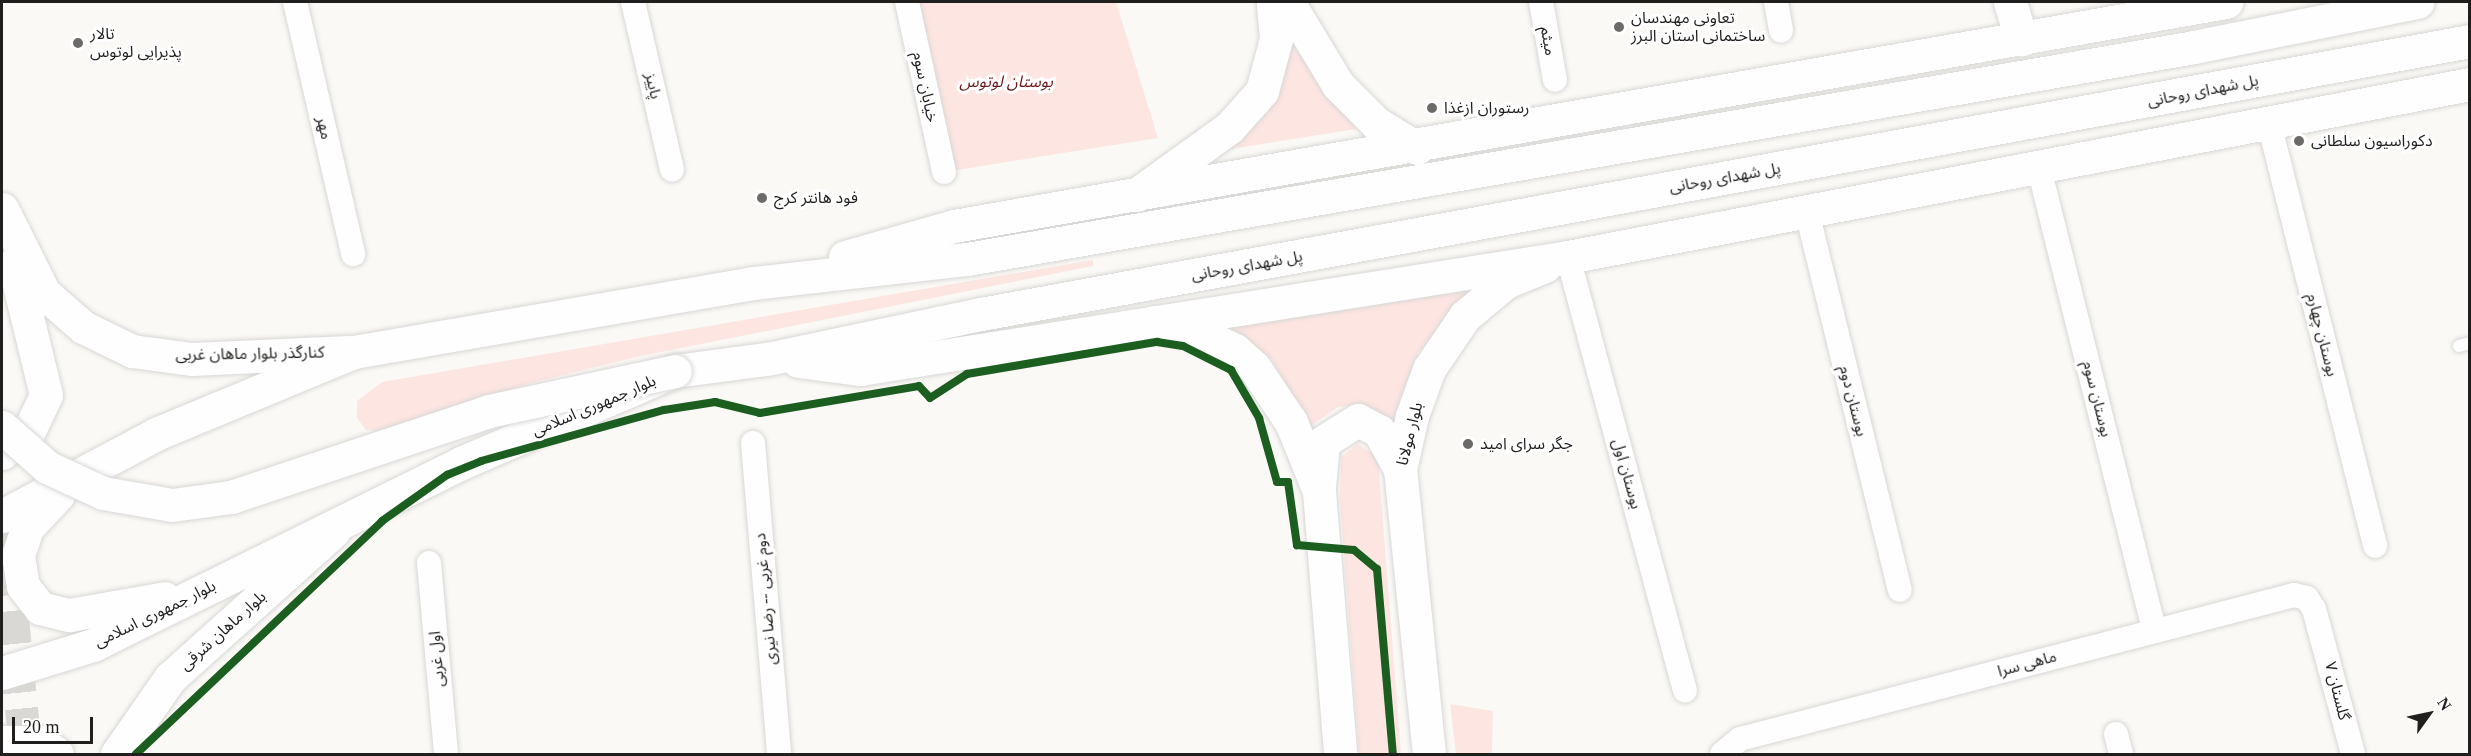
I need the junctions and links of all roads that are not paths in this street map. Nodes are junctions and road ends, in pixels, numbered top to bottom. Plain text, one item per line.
1 (295, 2) edge
2 (633, 2) edge
3 (907, 2) edge
4 (1274, 2) edge
5 (1288, 2) edge
6 (1541, 2) edge
7 (1776, 2) edge
8 (2010, 2) edge
9 (2226, 2) edge
10 (2418, 2) edge
11 (1781, 31) dead end
12 (2021, 39) junction
13 (2469, 40) edge
14 (1555, 80) dead end
15 (2469, 84) edge
16 (2269, 123) junction
17 (1417, 148) junction
18 (2039, 168) junction
19 (672, 170) dead end
20 (944, 172) dead end
21 (1136, 195) junction
22 (2, 208) edge
23 (1807, 212) junction
24 (2, 218) edge
25 (353, 254) dead end
26 (1568, 257) junction
27 (753, 283) junction
28 (981, 314) joint
29 (1149, 321) junction
30 (354, 352) junction
31 (772, 358) junction
32 (675, 371) junction
33 (2, 427) edge
34 (156, 434) junction
35 (753, 443) dead end
36 (2, 453) edge
37 (1400, 469) junction
38 (1319, 491) junction
39 (2, 516) edge
40 (346, 521) junction
41 (2375, 546) dead end
42 (429, 563) dead end
43 (202, 590) junction
44 (1900, 590) dead end
45 (2320, 627) joint
46 (2154, 630) junction
47 (2, 673) edge
48 (1686, 691) dead end
49 (2, 742) edge
50 (57, 754) edge
51 (117, 754) edge
52 (446, 754) edge
53 (779, 754) edge
54 (1340, 754) edge
55 (1429, 754) edge
56 (1722, 754) edge
57 (2353, 754) edge

1 - 25 street, مهر
2 - 19 street, پاییز
3 - 20 street, خیابان سوم
4 - 21 main road
5 - 17 main road
6 - 14 street, میثم
7 - 11 street
8 - 12 main road
9 - 12 main road
10 - 27 main road
12 - 17 main road
13 - 28 main road, پل شهدای روحانی
15 - 16 main road
16 - 18 main road
16 - 41 street, بوستان چهارم
17 - 21 main road
18 - 23 main road
18 - 46 street, بوستان سوم
21 - 27 main road
22 - 30 main road, کنارگذر بلوار ماهان غربی
23 - 26 main road
23 - 44 street, بوستان دوم
24 - 36 main road
26 - 29 main road
26 - 37 main road, بلوار مولانا
26 - 48 street, بوستان اول
27 - 30 main road
28 - 31 main road, بلوار جمهوری اسلامی
29 - 31 main road
29 - 38 main road
30 - 34 main road
31 - 32 main road, بلوار جمهوری اسلامی
32 - 33 main road, bridge
32 - 40 main road, بلوار جمهوری اسلامی
34 - 39 main road
34 - 43 main road
35 - 53 street, دوم غربی -- رضا نیری
37 - 38 main road
37 - 55 main road, بلوار مولانا
38 - 54 main road
40 - 43 main road, بلوار جمهوری اسلامی
40 - 51 main road, بلوار ماهان شرقی
42 - 52 street, اول غربی
43 - 47 main road, بلوار جمهوری اسلامی
45 - 46 street, ماهی سرا
45 - 57 street, گلستان ۷
46 - 56 street, ماهی سرا
49 - 50 main road

